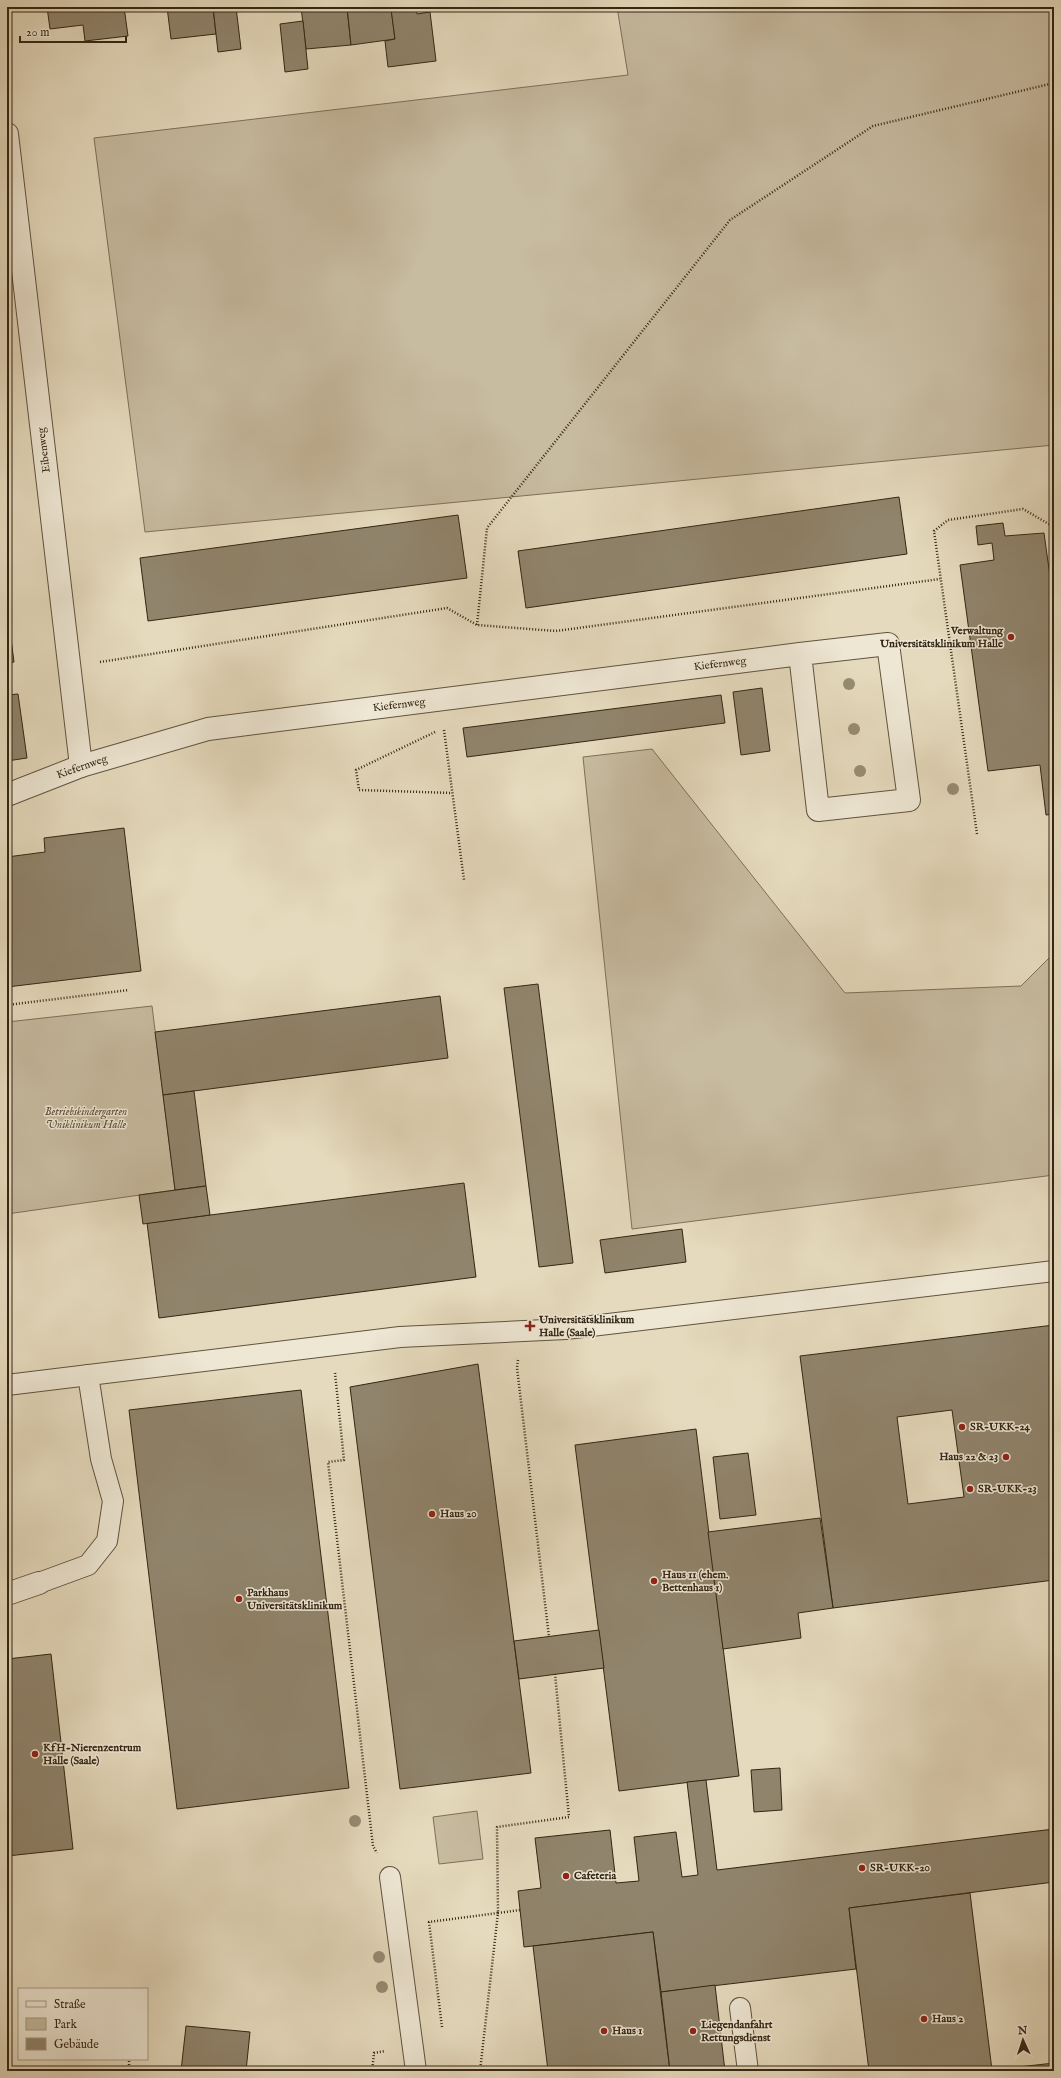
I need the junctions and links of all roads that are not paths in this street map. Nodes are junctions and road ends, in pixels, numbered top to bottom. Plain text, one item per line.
1 (7, 134) edge
2 (800, 654) junction
3 (81, 766) junction
4 (7, 795) edge
5 (1054, 1271) edge
6 (88, 1375) junction
7 (7, 1385) edge
8 (39, 1583) joint
9 (7, 1594) edge
10 (390, 1877) road end
11 (740, 2008) dead end
12 (416, 2071) edge
13 (748, 2071) edge

1 - 3 street, Eibenweg
2 - 2 street, Kiefernweg
2 - 3 street, Kiefernweg
3 - 4 street, Kiefernweg
5 - 6 lane
6 - 7 lane
6 - 8 lane
8 - 9 street
10 - 12 lane
11 - 13 lane

